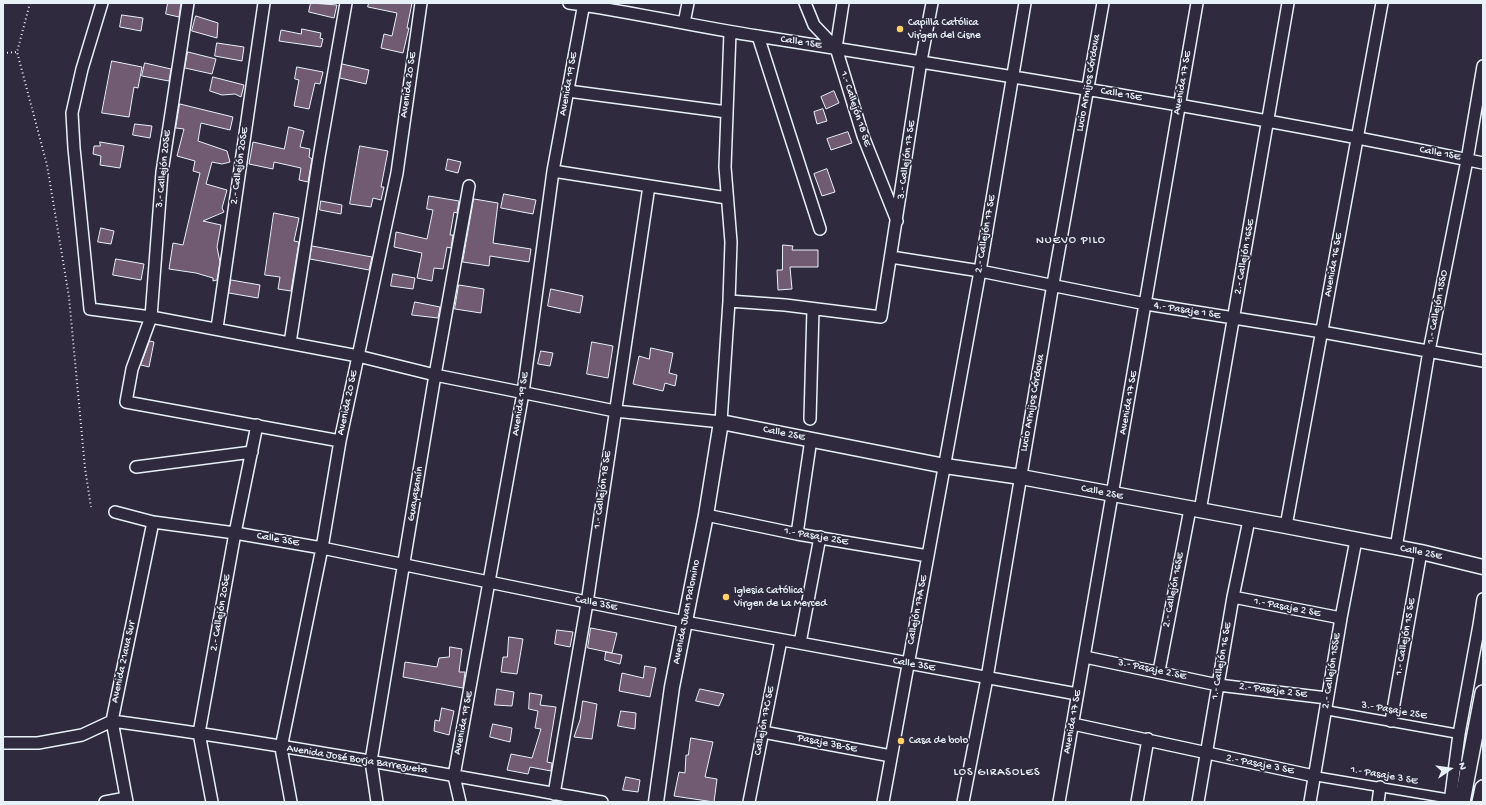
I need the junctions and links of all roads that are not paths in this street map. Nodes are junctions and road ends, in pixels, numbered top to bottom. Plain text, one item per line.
1 (102, 3) edge
2 (188, 3) edge
3 (264, 3) edge
4 (346, 3) edge
5 (421, 3) edge
6 (569, 3) edge
7 (688, 3) edge
8 (805, 3) edge
9 (843, 3) edge
10 (932, 3) edge
11 (1025, 3) edge
12 (1103, 3) edge
13 (1197, 3) edge
14 (1288, 3) edge
15 (1382, 3) edge
16 (584, 4) edge
17 (684, 23) junction
18 (730, 32) junction
19 (758, 36) junction
20 (836, 48) junction
21 (921, 61) junction
22 (1483, 66) edge
23 (1012, 76) junction
24 (568, 90) junction
25 (1088, 90) junction
26 (1178, 105) junction
27 (727, 112) junction
28 (1268, 121) junction
29 (1357, 139) junction
30 (1467, 160) junction
31 (1483, 163) edge
32 (553, 171) junction
33 (469, 186) dead end
34 (649, 186) junction
35 (727, 198) junction
36 (898, 221) junction
37 (820, 229) dead end
38 (891, 257) junction
39 (980, 271) junction
40 (1053, 284) junction
41 (729, 301) junction
42 (1146, 304) junction
43 (813, 309) junction
44 (150, 317) junction
45 (1235, 318) junction
46 (217, 328) junction
47 (1322, 332) junction
48 (290, 344) junction
49 (1429, 351) junction
50 (358, 356) junction
51 (1483, 361) edge
52 (435, 375) junction
53 (523, 393) junction
54 (615, 411) junction
55 (810, 419) dead end
56 (721, 422) junction
57 (257, 425) junction
58 (812, 439) junction
59 (340, 441) junction
60 (252, 452) junction
61 (945, 466) junction
62 (136, 467) dead end
63 (1021, 477) junction
64 (1113, 494) junction
65 (1195, 510) junction
66 (114, 512) dead end
67 (706, 515) junction
68 (1249, 520) junction
69 (153, 522) junction
70 (1286, 526) junction
71 (235, 533) junction
72 (797, 534) junction
73 (820, 537) junction
74 (1356, 540) junction
75 (322, 548) junction
76 (1396, 548) junction
77 (1421, 552) junction
78 (928, 556) junction
79 (404, 565) junction
80 (1483, 567) edge
81 (490, 583) junction
82 (1233, 597) junction
83 (1483, 599) edge
84 (587, 603) junction
85 (1341, 618) junction
86 (685, 622) junction
87 (1481, 624) edge
88 (782, 640) junction
89 (800, 643) junction
90 (1085, 657) junction
91 (907, 664) junction
92 (1159, 671) junction
93 (987, 678) junction
94 (1218, 685) junction
95 (1483, 693) edge
96 (1077, 694) junction
97 (1327, 698) junction
98 (1325, 710) junction
99 (112, 721) junction
100 (1391, 721) junction
101 (1073, 724) junction
102 (763, 732) junction
103 (199, 733) junction
104 (1460, 734) junction
105 (1148, 739) junction
106 (3, 743) edge
107 (281, 748) junction
108 (1206, 754) junction
109 (891, 756) junction
110 (371, 761) junction
111 (454, 776) junction
112 (1314, 776) junction
113 (1380, 787) junction
114 (1483, 788) edge
115 (554, 794) junction
116 (127, 800) edge
117 (1454, 801) edge
118 (105, 802) edge
119 (212, 802) edge
120 (291, 802) edge
121 (377, 802) edge
122 (460, 802) edge
123 (602, 802) edge
124 (656, 802) edge
125 (749, 802) edge
126 (883, 802) edge
127 (963, 802) edge
128 (1059, 802) edge
129 (1137, 802) edge
130 (1198, 802) edge
131 (1310, 802) edge
132 (1378, 802) edge
133 (1480, 802) edge

1 - 44 street
2 - 44 street, 3.- Callejón 20SE
3 - 46 street, 2.- Callejón 20SE
4 - 48 street
5 - 50 street, Avenida 20 SE
6 - 16 street, Calle 1SE
7 - 17 street
8 - 20 street, 1.- Callejón 18 SE
9 - 20 street
10 - 21 street, 3.- Callejón 17 SE
11 - 23 street, 2.- Callejón 17 SE
12 - 25 street, Lucio Armijos Córdova
13 - 26 street, Avenida 17 SE
14 - 28 street, 2.- Callejón 16SE
15 - 29 street, Avenida 16 SE
16 - 17 street, Calle 1SE
16 - 24 street, Avenida 19 SE
17 - 18 street, Calle 1SE
18 - 19 street, Calle 1SE
18 - 27 street
19 - 20 street, Calle 1SE
19 - 37 street
20 - 21 street, Calle 1SE
20 - 36 street, 1.- Callejón 18 SE
21 - 23 street, Calle 1SE
21 - 36 street, 3.- Callejón 17 SE
22 - 30 street, 1.- Callejón 15SO
23 - 25 street, Calle 1SE
23 - 39 street, 2.- Callejón 17 SE
24 - 27 street
24 - 32 street, Avenida 19 SE
25 - 26 street, Calle 1SE
25 - 40 street, Lucio Armijos Córdova
26 - 28 street, Calle 1SE
26 - 42 street, Avenida 17 SE
27 - 35 street
28 - 29 street, Calle 1SE
28 - 45 street, 2.- Callejón 16SE
29 - 30 street, Calle 1SE
29 - 47 street, Avenida 16 SE
30 - 31 street, Calle 1SE
30 - 49 street, 1.- Callejón 15SO
32 - 34 street
32 - 53 street, Avenida 19 SE
33 - 52 street, Guayasamín
34 - 35 street
34 - 54 street, 1.- Callejón 18 SE
35 - 41 street
36 - 38 street, 3.- Callejón 17 SE
38 - 39 street, 4.- Pasaje 1 SE
38 - 43 street, 3.- Callejón 17 SE
39 - 40 street, 4.- Pasaje 1 SE
39 - 61 street, 2.- Callejón 17 SE
40 - 42 street, 4.- Pasaje 1 SE
40 - 63 street, Lucio Armijos Córdova
41 - 43 street
41 - 56 street
42 - 45 street, 4.- Pasaje 1 SE
42 - 64 street, Avenida 17 SE
43 - 55 street
44 - 46 street
44 - 57 street, 3.- Callejón 20SE
45 - 47 street, 4.- Pasaje 1 SE
45 - 65 street, 2.- Callejón 16SE
46 - 48 street
47 - 49 street, 4.- Pasaje 1 SE
47 - 70 street, Avenida 16 SE
48 - 50 street
49 - 51 street, 4.- Pasaje 1 SE
49 - 76 street, 1.- Callejón 15SO
50 - 52 street
50 - 59 street, Avenida 20 SE
52 - 53 street
52 - 79 street, Guayasamín
53 - 54 street
53 - 81 street, Avenida 19 SE
54 - 56 street
54 - 84 street, 1.- Callejón 18 SE
56 - 58 street, Calle 2SE
56 - 67 street, Avenida Juan Palomino
57 - 59 street
57 - 60 street, 2.- Callejón 20SE
58 - 61 street, Calle 2SE
58 - 72 street
59 - 75 street, Avenida 20 SE
60 - 62 street
60 - 71 street, 2.- Callejón 20SE
61 - 63 street, Calle 2SE
61 - 78 street, Callejón 17A SE
63 - 64 street, Calle 2SE
63 - 93 street, Lucio Armijos Córdova
64 - 65 street, Calle 2SE
64 - 90 street, Avenida 17 SE
65 - 68 street, Calle 2SE
65 - 92 street, 2.- Callejón 16SE
66 - 69 street, Calle 3SE
67 - 72 street, 1.- Pasaje 2SE
67 - 86 street, Avenida Juan Palomino
68 - 70 street, Calle 2SE
68 - 82 street, 1.- Callejón 16 SE
69 - 71 street, Calle 3SE
69 - 99 street, Avenida 21ava Sur
70 - 74 street, Calle 2SE
71 - 75 street, Calle 3SE
71 - 103 street, 2.- Callejón 20SE
72 - 73 street, 1.- Pasaje 2SE
73 - 78 street, 1.- Pasaje 2SE
73 - 89 street
74 - 76 street, Calle 2SE
74 - 85 street, 2.- Callejón 15SE
75 - 79 street, Calle 3SE
75 - 107 street, Avenida 20 SE
76 - 77 street, Calle 2SE
77 - 80 street, Calle 2SE
77 - 100 street, 1.- Callejón 15 SE
78 - 91 street, Callejón 17A SE
79 - 81 street, Calle 3SE
79 - 110 street, Guayasamín
81 - 84 street, Calle 3SE
81 - 111 street, Avenida 19 SE
82 - 85 street, 1.- Pasaje 2 SE
82 - 94 street, 1.- Callejón 16 SE
83 - 87 street
84 - 86 street, Calle 3SE
84 - 115 street, 1.- Callejón 18 SE
85 - 97 street, 2.- Callejón 15SE
86 - 88 street, Calle 3SE
86 - 124 street, Avenida Juan Palomino
87 - 104 street
88 - 89 street, Calle 3SE
88 - 102 street, Callejón 17C SE
89 - 91 street, Calle 3SE
90 - 92 street, 3.- Pasaje 2.SE
90 - 96 street, Avenida 17 SE
91 - 93 street, Calle 3SE
91 - 109 street, Callejón 17A SE
92 - 94 street, 3.- Pasaje 2.SE
93 - 96 street, Calle 3SE
93 - 127 street, Lucio Armijos Córdova
94 - 97 street, 2.- Pasaje 2 SE
94 - 108 street, 1.- Callejón 16 SE
95 - 117 main road
96 - 101 street, Avenida 17 SE
97 - 98 street, 2.- Callejón 15SE
98 - 100 street, 3.- Pasaje 2SE
98 - 112 street, 2.- Callejón 15SE
99 - 103 street, Avenida José Borja Barrezueta
99 - 106 street
99 - 116 street, Avenida 21ava Sur
100 - 104 street, 3.- Pasaje 2SE
101 - 105 street
101 - 128 street, Avenida 17 SE
102 - 109 street, Pasaje 3B-SE
102 - 125 street, Callejón 17C SE
103 - 107 street, Avenida José Borja Barrezueta
103 - 119 street, 2.- Callejón 20SE
104 - 117 street
105 - 108 street, 2.- Pasaje 3 SE
105 - 129 street
107 - 110 street, Avenida José Borja Barrezueta
107 - 120 street, Avenida 20 SE
108 - 112 street, 2.- Pasaje 3 SE
108 - 130 street, 1.- Callejón 16 SE
109 - 126 street, Callejón 17A SE
110 - 111 street, Avenida José Borja Barrezueta
110 - 121 street, Guayasamín
111 - 115 street, Avenida José Borja Barrezueta
111 - 122 street, Avenida 19 SE
112 - 113 street, 1.- Pasaje 3 SE
112 - 131 street, 2.- Callejón 15SE
113 - 117 street, 1.- Pasaje 3 SE
113 - 132 street
114 - 133 main road
115 - 123 street, Avenida José Borja Barrezueta
116 - 118 street

